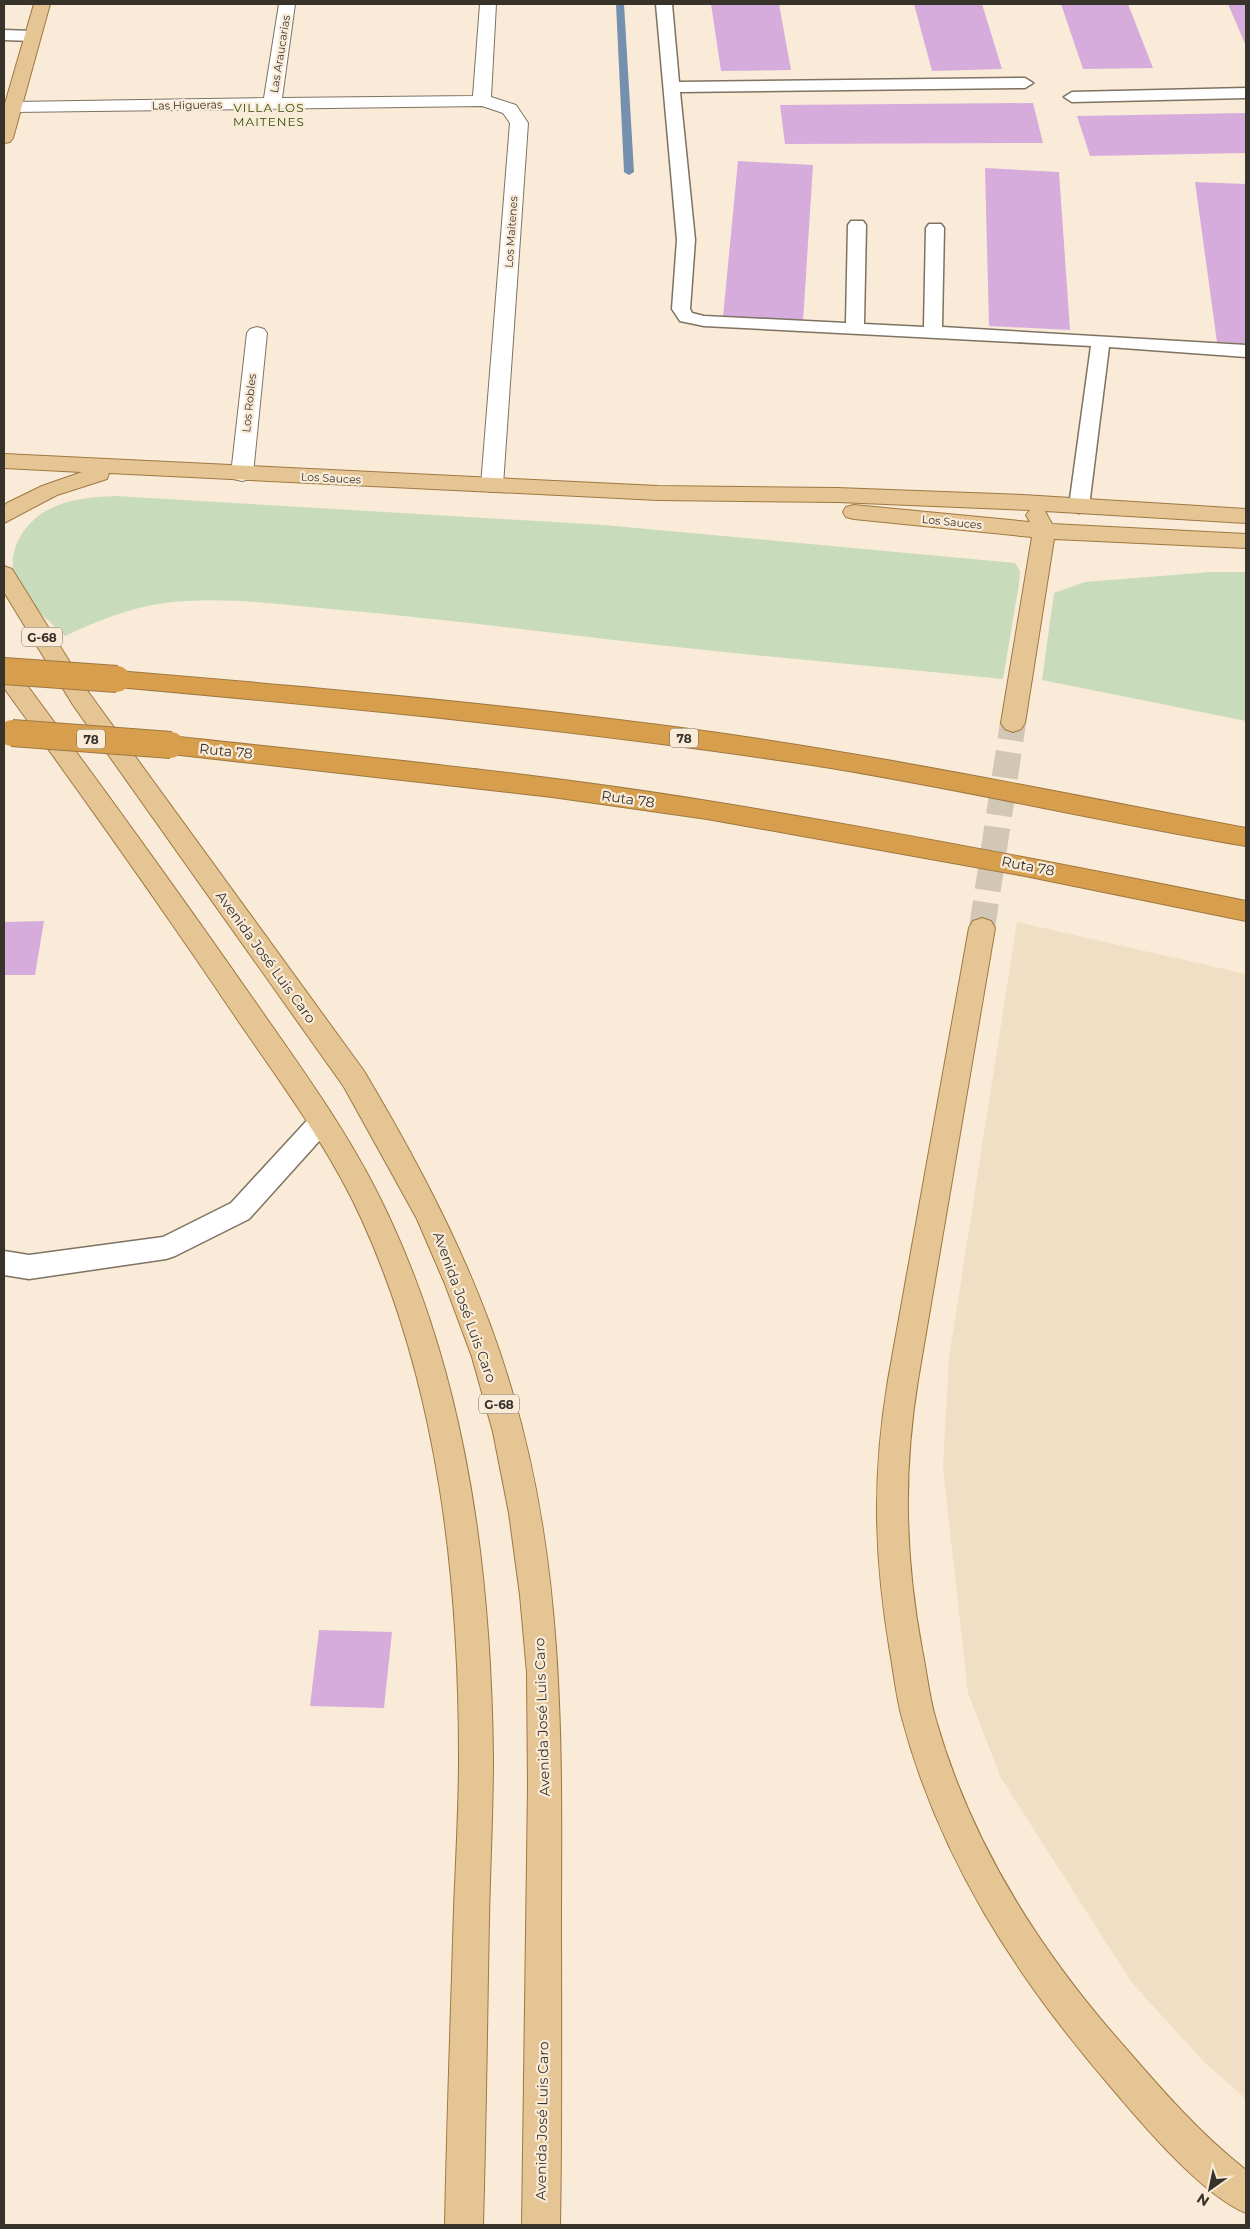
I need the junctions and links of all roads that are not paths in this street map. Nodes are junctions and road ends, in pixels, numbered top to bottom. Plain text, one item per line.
1 (42, 4) edge
2 (287, 4) edge
3 (488, 4) edge
4 (664, 4) edge
5 (4, 35) edge
6 (32, 36) junction
7 (1025, 83) dead end
8 (672, 87) junction
9 (1246, 93) edge
10 (1072, 96) dead end
11 (482, 102) junction
12 (272, 104) junction
13 (13, 107) junction
14 (4, 138) edge
15 (857, 225) dead end
16 (935, 228) dead end
17 (855, 329) junction
18 (257, 333) dead end
19 (933, 333) junction
20 (1101, 341) junction
21 (1246, 352) edge
22 (4, 461) edge
23 (122, 468) junction
24 (242, 474) junction
25 (492, 485) junction
26 (658, 493) junction
27 (1023, 502) junction
28 (1079, 506) junction
29 (4, 516) edge
30 (1246, 516) edge
31 (1044, 531) junction
32 (1246, 541) edge
33 (4, 574) edge
34 (4, 671) edge
35 (1013, 723) tunnel mouth
36 (8, 733) edge
37 (1246, 837) edge
38 (1178, 896) junction
39 (1246, 911) edge
40 (1246, 919) edge
41 (982, 928) tunnel mouth
42 (321, 1122) junction
43 (4, 1263) edge
44 (1246, 2194) edge
45 (464, 2225) edge
46 (541, 2225) edge

1 - 6 main road
2 - 12 street, Las Araucarias
3 - 11 street
4 - 8 lane
5 - 6 lane
6 - 13 main road
7 - 8 lane
8 - 17 lane
9 - 10 lane
11 - 12 street, Las Higueras
11 - 25 street, Los Maitenes
12 - 13 street, Las Higueras
13 - 14 main road
15 - 17 lane
16 - 19 lane
17 - 19 lane
18 - 24 street, Los Robles
19 - 20 lane
20 - 21 lane
20 - 28 lane
22 - 23 main road, Los Sauces
23 - 24 main road, Los Sauces
23 - 29 main road
24 - 25 main road, Los Sauces
25 - 26 main road, Los Sauces
26 - 27 main road, Los Sauces
26 - 31 main road, Los Sauces
27 - 28 main road, Los Sauces
27 - 31 main road
28 - 30 main road, Los Sauces
31 - 32 main road, Los Sauces
31 - 35 main road
33 - 46 main road, Avenida José Luis Caro / G-68
34 - 37 highway, 78, bridge
34 - 42 main road
36 - 38 highway, Ruta 78 / 78, bridge
38 - 39 highway, Ruta 78 / 78
38 - 40 highway
41 - 44 main road
42 - 43 lane
42 - 45 main road

